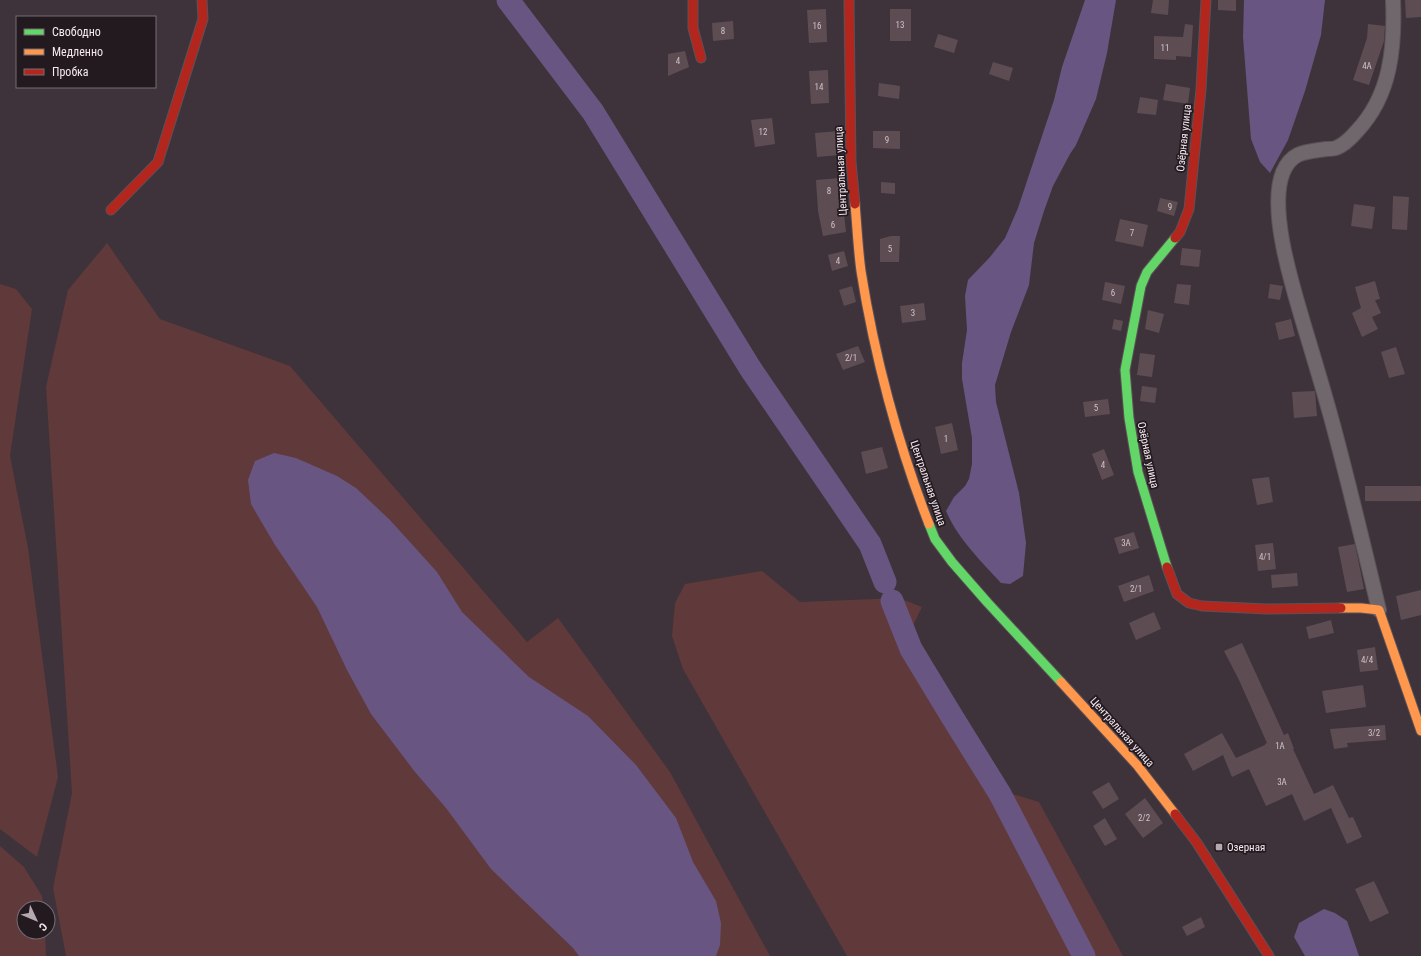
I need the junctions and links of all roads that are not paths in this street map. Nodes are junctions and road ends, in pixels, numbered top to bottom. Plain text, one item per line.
1 (202, 0) edge
2 (693, 0) edge
3 (849, 0) edge
4 (1206, 0) edge
5 (1393, 0) edge
6 (701, 58) dead end
7 (111, 210) dead end
8 (1379, 610) junction
9 (1421, 731) edge
10 (1269, 956) edge

1 - 7 street
2 - 6 street
3 - 10 street, Центральная улица
4 - 8 street, Озёрная улица
5 - 8 street
8 - 9 street

